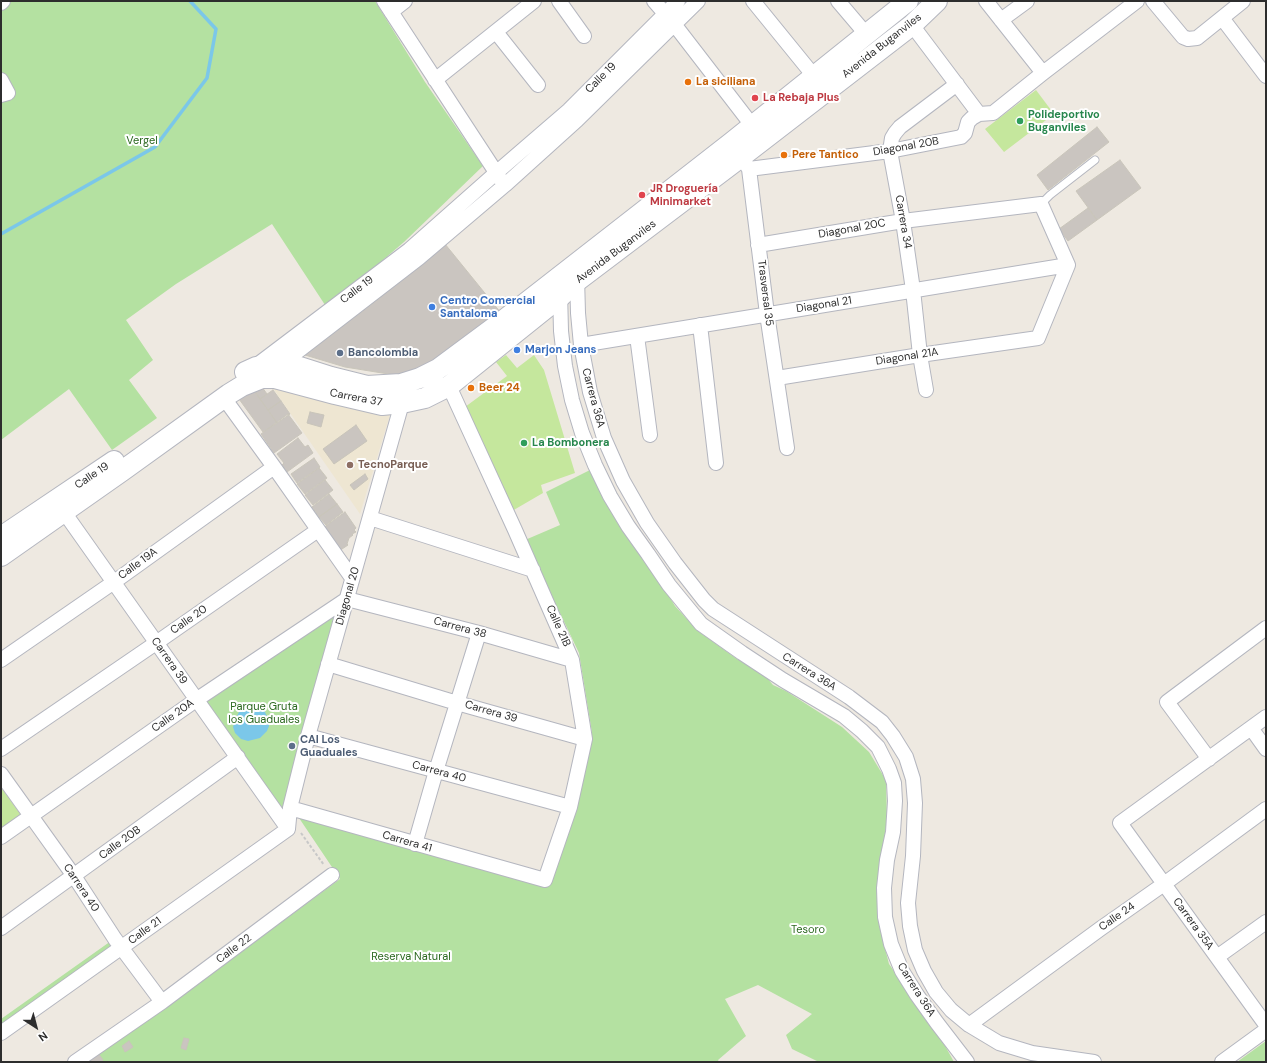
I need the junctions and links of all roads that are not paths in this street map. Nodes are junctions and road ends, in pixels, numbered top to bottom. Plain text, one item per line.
1 (405, 1) edge
2 (534, 1) edge
3 (559, 1) edge
4 (654, 1) edge
5 (678, 1) edge
6 (698, 1) edge
7 (753, 1) edge
8 (838, 1) edge
9 (908, 1) edge
10 (937, 1) edge
11 (986, 1) edge
12 (1027, 1) edge
13 (1137, 1) edge
14 (1153, 1) edge
15 (1243, 1) edge
16 (387, 7) edge
17 (1222, 18) junction
18 (670, 19) junction
19 (1002, 20) junction
20 (912, 25) junction
21 (496, 32) junction
22 (866, 34) junction
23 (584, 36) dead end
24 (1043, 73) junction
25 (814, 76) junction
26 (1266, 76) edge
27 (1, 80) edge
28 (435, 80) junction
29 (957, 84) junction
30 (538, 85) dead end
31 (4, 94) edge
32 (979, 114) junction
33 (758, 133) junction
34 (890, 150) junction
35 (740, 156) junction
36 (1095, 160) dead end
37 (496, 173) junction
38 (504, 185) junction
39 (1041, 204) junction
40 (903, 221) junction
41 (758, 245) junction
42 (1068, 265) junction
43 (572, 273) junction
44 (914, 290) junction
45 (560, 297) junction
46 (767, 314) junction
47 (700, 325) junction
48 (637, 336) junction
49 (581, 345) junction
50 (920, 355) junction
51 (284, 362) junction
52 (438, 369) joint
53 (259, 373) junction
54 (777, 378) junction
55 (448, 386) junction
56 (926, 390) dead end
57 (401, 394) junction
58 (224, 398) junction
59 (650, 435) dead end
60 (787, 448) dead end
61 (716, 463) dead end
62 (274, 467) junction
63 (64, 512) junction
64 (370, 518) junction
65 (318, 530) junction
66 (1, 537) edge
67 (1, 556) edge
68 (533, 570) junction
69 (352, 578) junction
70 (114, 582) junction
71 (347, 599) junction
72 (1266, 628) edge
73 (480, 633) junction
74 (156, 643) junction
75 (1, 660) edge
76 (572, 660) junction
77 (328, 664) junction
78 (196, 700) junction
79 (457, 703) junction
80 (1266, 717) edge
81 (1251, 728) junction
82 (308, 736) junction
83 (585, 739) junction
84 (1266, 749) edge
85 (1, 750) edge
86 (238, 757) junction
87 (1209, 759) junction
88 (436, 771) junction
89 (1, 774) edge
90 (570, 807) junction
91 (1266, 809) edge
92 (31, 816) junction
93 (289, 818) junction
94 (1, 837) edge
95 (415, 844) junction
96 (332, 875) road end
97 (74, 876) junction
98 (545, 880) joint
99 (1164, 884) junction
100 (1266, 922) edge
101 (1, 928) edge
102 (122, 948) junction
103 (1217, 957) junction
104 (162, 1002) junction
105 (969, 1025) junction
106 (1266, 1025) edge
107 (1266, 1030) edge
108 (1, 1033) edge
109 (1031, 1058) edge
110 (75, 1062) edge
111 (967, 1062) edge
112 (1094, 1062) edge
113 (1222, 1062) edge

1 - 16 street
2 - 21 street
3 - 23 street
4 - 18 street
5 - 18 street, Calle 19
6 - 18 street, Calle 19
7 - 25 street
8 - 22 street
9 - 22 main road, Avenida Buganviles
10 - 20 main road, Avenida Buganviles
11 - 19 street
12 - 19 street
13 - 24 street
14 - 17 street
15 - 17 street
16 - 28 street
17 - 26 street
18 - 33 street
18 - 37 street, Calle 19
18 - 38 street, Calle 19
19 - 24 street
20 - 29 street
20 - 33 main road, Avenida Buganviles
21 - 28 street
21 - 30 street
22 - 25 main road, Avenida Buganviles
24 - 32 street
25 - 33 main road, Avenida Buganviles
27 - 31 street
28 - 37 street
29 - 32 street
29 - 34 street, Carrera 34
32 - 34 street, Diagonal 20B
33 - 35 main road, Avenida Buganviles
34 - 35 street, Diagonal 20B
34 - 40 street, Carrera 34
35 - 41 street, Trasversal 35
35 - 43 main road, Avenida Buganviles
36 - 39 lane
37 - 38 street
37 - 53 street, Calle 19
38 - 51 street, Calle 19
39 - 40 street, Diagonal 20C
39 - 42 street
40 - 41 street, Diagonal 20C
40 - 44 street, Carrera 34
41 - 46 street, Trasversal 35
42 - 44 street, Diagonal 21
42 - 50 street, Diagonal 21A
43 - 45 main road, Avenida Buganviles
43 - 49 street, Carrera 36A
43 - 52 main road, Avenida Buganviles
44 - 46 street, Diagonal 21
44 - 50 street, Carrera 34
45 - 55 main road, Avenida Buganviles
45 - 111 street, Carrera 36A
46 - 47 street, Diagonal 21
46 - 54 street, Trasversal 35
47 - 48 street, Diagonal 21
47 - 61 street
48 - 49 street, Diagonal 21
48 - 59 street
49 - 105 street, Carrera 36A
50 - 54 street, Diagonal 21A
50 - 56 street, Carrera 34
51 - 53 main road, Carrera 37
51 - 57 main road, Carrera 37
52 - 57 main road, Carrera 37
53 - 57 main road, Carrera 37
53 - 58 main road, Calle 19
53 - 66 main road, Calle 19
54 - 60 street, Trasversal 35
55 - 57 main road, Carrera 37
55 - 68 street, Calle 21B
57 - 64 street, Diagonal 20
58 - 62 street
58 - 63 main road, Calle 19
62 - 65 street
62 - 70 street, Calle 19A
63 - 67 main road, Calle 19
63 - 70 street, Carrera 39
64 - 68 street
64 - 69 street, Diagonal 20
65 - 69 street
65 - 74 street, Calle 20
68 - 76 street, Calle 21B
69 - 71 street, Diagonal 20
70 - 74 street, Carrera 39
70 - 75 street, Calle 19A
71 - 73 street, Carrera 38
71 - 77 street, Diagonal 20
71 - 78 street, Calle 20A
72 - 87 street
73 - 76 street, Carrera 38
73 - 79 street
74 - 78 street, Carrera 39
74 - 85 street, Calle 20
76 - 83 street, Calle 21B
77 - 79 street, Carrera 39
77 - 82 street, Diagonal 20
78 - 86 street, Carrera 39
78 - 92 street, Calle 20A
79 - 83 street, Carrera 39
79 - 88 street
80 - 81 street
81 - 84 street
81 - 87 street
82 - 88 street, Carrera 40
82 - 93 street, Diagonal 20
83 - 90 street, Calle 21B
86 - 93 street, Carrera 39
86 - 97 street, Calle 20B
87 - 99 street, Carrera 35A
88 - 90 street, Carrera 40
88 - 95 street
89 - 92 street, Carrera 40
90 - 98 street, Calle 21B
91 - 99 street, Calle 24
92 - 94 street, Calle 20A
92 - 97 street, Carrera 40
93 - 95 street, Carrera 41
93 - 102 street, Calle 21
95 - 98 street, Carrera 41
96 - 104 street, Calle 22
97 - 101 street, Calle 20B
97 - 102 street, Carrera 40
99 - 103 street, Carrera 35A
99 - 105 street, Calle 24
100 - 103 street
102 - 104 street, Carrera 40
102 - 108 street, Calle 21
103 - 106 street, Carrera 35A
104 - 110 street, Calle 22
105 - 109 street, Carrera 36A
107 - 113 street
109 - 112 street, Carrera 36A

